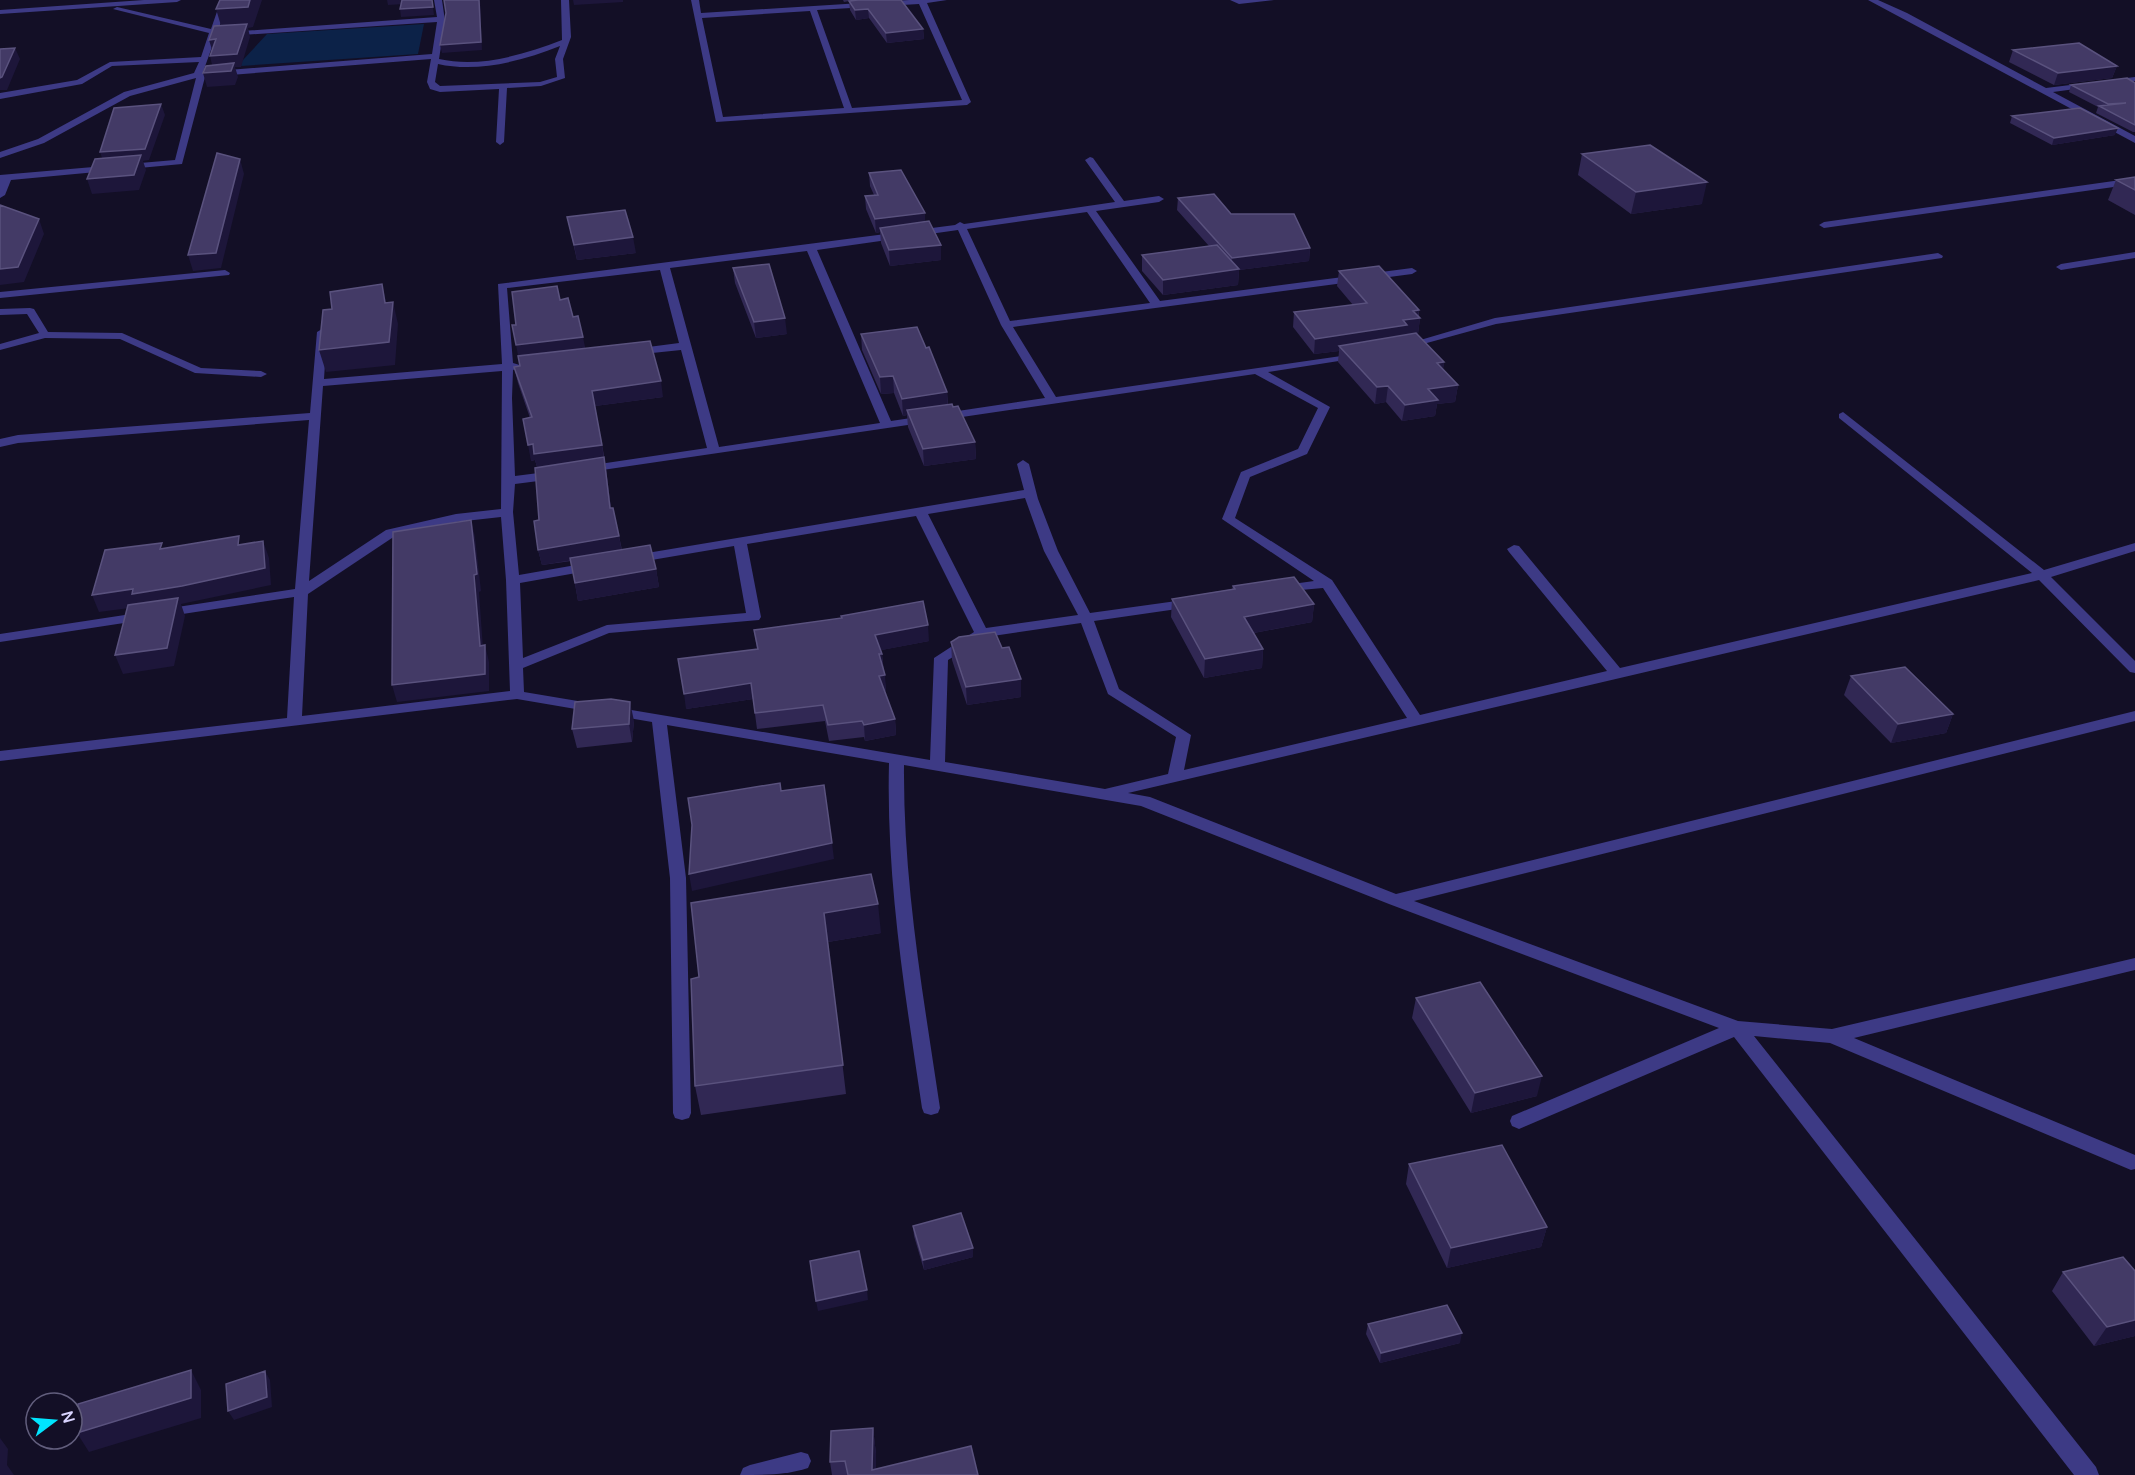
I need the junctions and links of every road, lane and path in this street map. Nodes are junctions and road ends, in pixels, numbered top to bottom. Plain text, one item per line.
1 (177, 0) edge
2 (225, 0) edge
3 (438, 0) edge
4 (565, 0) edge
5 (695, 0) edge
6 (943, 0) edge
7 (1234, 0) edge
8 (1270, 0) edge
9 (1872, 0) edge
10 (922, 2) junction
11 (101, 3) edge
12 (813, 10) junction
13 (0, 12) edge
14 (698, 16) junction
15 (441, 19) junction
16 (213, 33) junction
17 (566, 41) junction
18 (203, 59) junction
19 (436, 59) junction
20 (199, 75) junction
21 (2135, 79) edge
22 (503, 86) junction
23 (2045, 91) junction
24 (0, 96) edge
25 (849, 111) junction
26 (2135, 140) edge
27 (500, 142) dead end
28 (0, 155) edge
29 (1090, 160) dead end
30 (4, 178) edge
31 (2135, 181) edge
32 (0, 195) edge
33 (1159, 199) dead end
34 (1121, 204) junction
35 (1089, 208) junction
36 (960, 225) junction
37 (1824, 225) dead end
38 (812, 248) junction
39 (2135, 255) edge
40 (1938, 256) dead end
41 (664, 266) junction
42 (2061, 267) dead end
43 (1412, 272) dead end
44 (225, 273) dead end
45 (0, 295) edge
46 (1157, 305) junction
47 (0, 312) edge
48 (322, 324) edge
49 (1006, 325) junction
50 (45, 335) junction
51 (0, 346) edge
52 (686, 346) junction
53 (1397, 348) edge
54 (1374, 352) edge
55 (627, 353) edge
56 (532, 364) edge
57 (508, 367) junction
58 (1256, 370) junction
59 (261, 374) dead end
60 (317, 383) junction
61 (1053, 401) junction
62 (314, 416) junction
63 (1843, 416) dead end
64 (888, 426) junction
65 (0, 443) edge
66 (714, 451) junction
67 (1023, 464) dead end
68 (509, 481) junction
69 (1030, 493) junction
70 (507, 512) junction
71 (920, 512) junction
72 (740, 542) junction
73 (2135, 547) edge
74 (1514, 549) dead end
75 (2042, 575) junction
76 (513, 580) junction
77 (1327, 583) junction
78 (1270, 591) edge
79 (301, 592) junction
80 (1201, 601) edge
81 (1086, 618) junction
82 (982, 633) junction
83 (0, 638) edge
84 (516, 666) junction
85 (2135, 669) edge
86 (1617, 673) junction
87 (517, 695) junction
88 (2135, 716) edge
89 (659, 718) junction
90 (1416, 720) junction
91 (294, 721) junction
92 (0, 756) edge
93 (897, 758) junction
94 (936, 765) junction
95 (1175, 777) junction
96 (1105, 793) junction
97 (1395, 900) junction
98 (2135, 964) edge
99 (1737, 1028) junction
100 (1832, 1036) junction
101 (931, 1108) dead end
102 (682, 1113) dead end
103 (1519, 1121) dead end
104 (2131, 1162) dead end
105 (801, 1461) dead end
106 (750, 1475) edge
107 (2088, 1475) edge

1 - 11 street
2 - 16 street
3 - 15 street
4 - 17 street
5 - 14 street
6 - 10 street
7 - 8 street
9 - 23 street
10 - 12 street
10 - 25 street
11 - 13 street
11 - 16 street
12 - 14 street
12 - 25 street
14 - 25 street
15 - 16 street
15 - 19 street
16 - 18 street
17 - 19 street
17 - 22 street
18 - 20 street
18 - 24 street
19 - 20 street
19 - 22 street
20 - 28 street
20 - 30 street
21 - 23 street
22 - 27 street
23 - 26 street
29 - 34 street
30 - 32 street
31 - 37 street
33 - 34 street
34 - 35 street
35 - 36 street
35 - 46 street
36 - 38 street
36 - 49 street
38 - 41 street
38 - 64 street
39 - 42 street
40 - 53 street
41 - 52 street
41 - 57 street
43 - 46 street
44 - 45 street
46 - 49 street
47 - 50 street
48 - 60 street
49 - 61 street
50 - 51 street
50 - 59 street
52 - 55 street
52 - 66 street
54 - 58 street
56 - 57 street
57 - 60 street
57 - 68 street
58 - 61 street
58 - 77 street
60 - 62 street
61 - 64 street
62 - 65 street
62 - 79 street
63 - 75 street
64 - 66 street
66 - 68 street
67 - 69 street
68 - 70 street
69 - 71 street
69 - 81 street
70 - 76 street
70 - 79 street
71 - 72 street
71 - 82 street
72 - 76 street
72 - 84 street
73 - 75 street
74 - 86 street
75 - 85 street
75 - 86 street
76 - 84 street
77 - 78 street
77 - 90 street
79 - 83 street
79 - 91 street
80 - 81 street
81 - 82 street
81 - 95 street
82 - 94 street
84 - 87 street
86 - 90 street
87 - 89 street
87 - 91 street
88 - 97 street
89 - 93 street
89 - 102 street
90 - 95 street
91 - 92 street
93 - 94 street
93 - 101 street
94 - 96 street
95 - 96 street
96 - 97 street
97 - 99 street
98 - 100 street
99 - 100 street
99 - 103 street
99 - 107 street
100 - 104 street
105 - 106 lane

